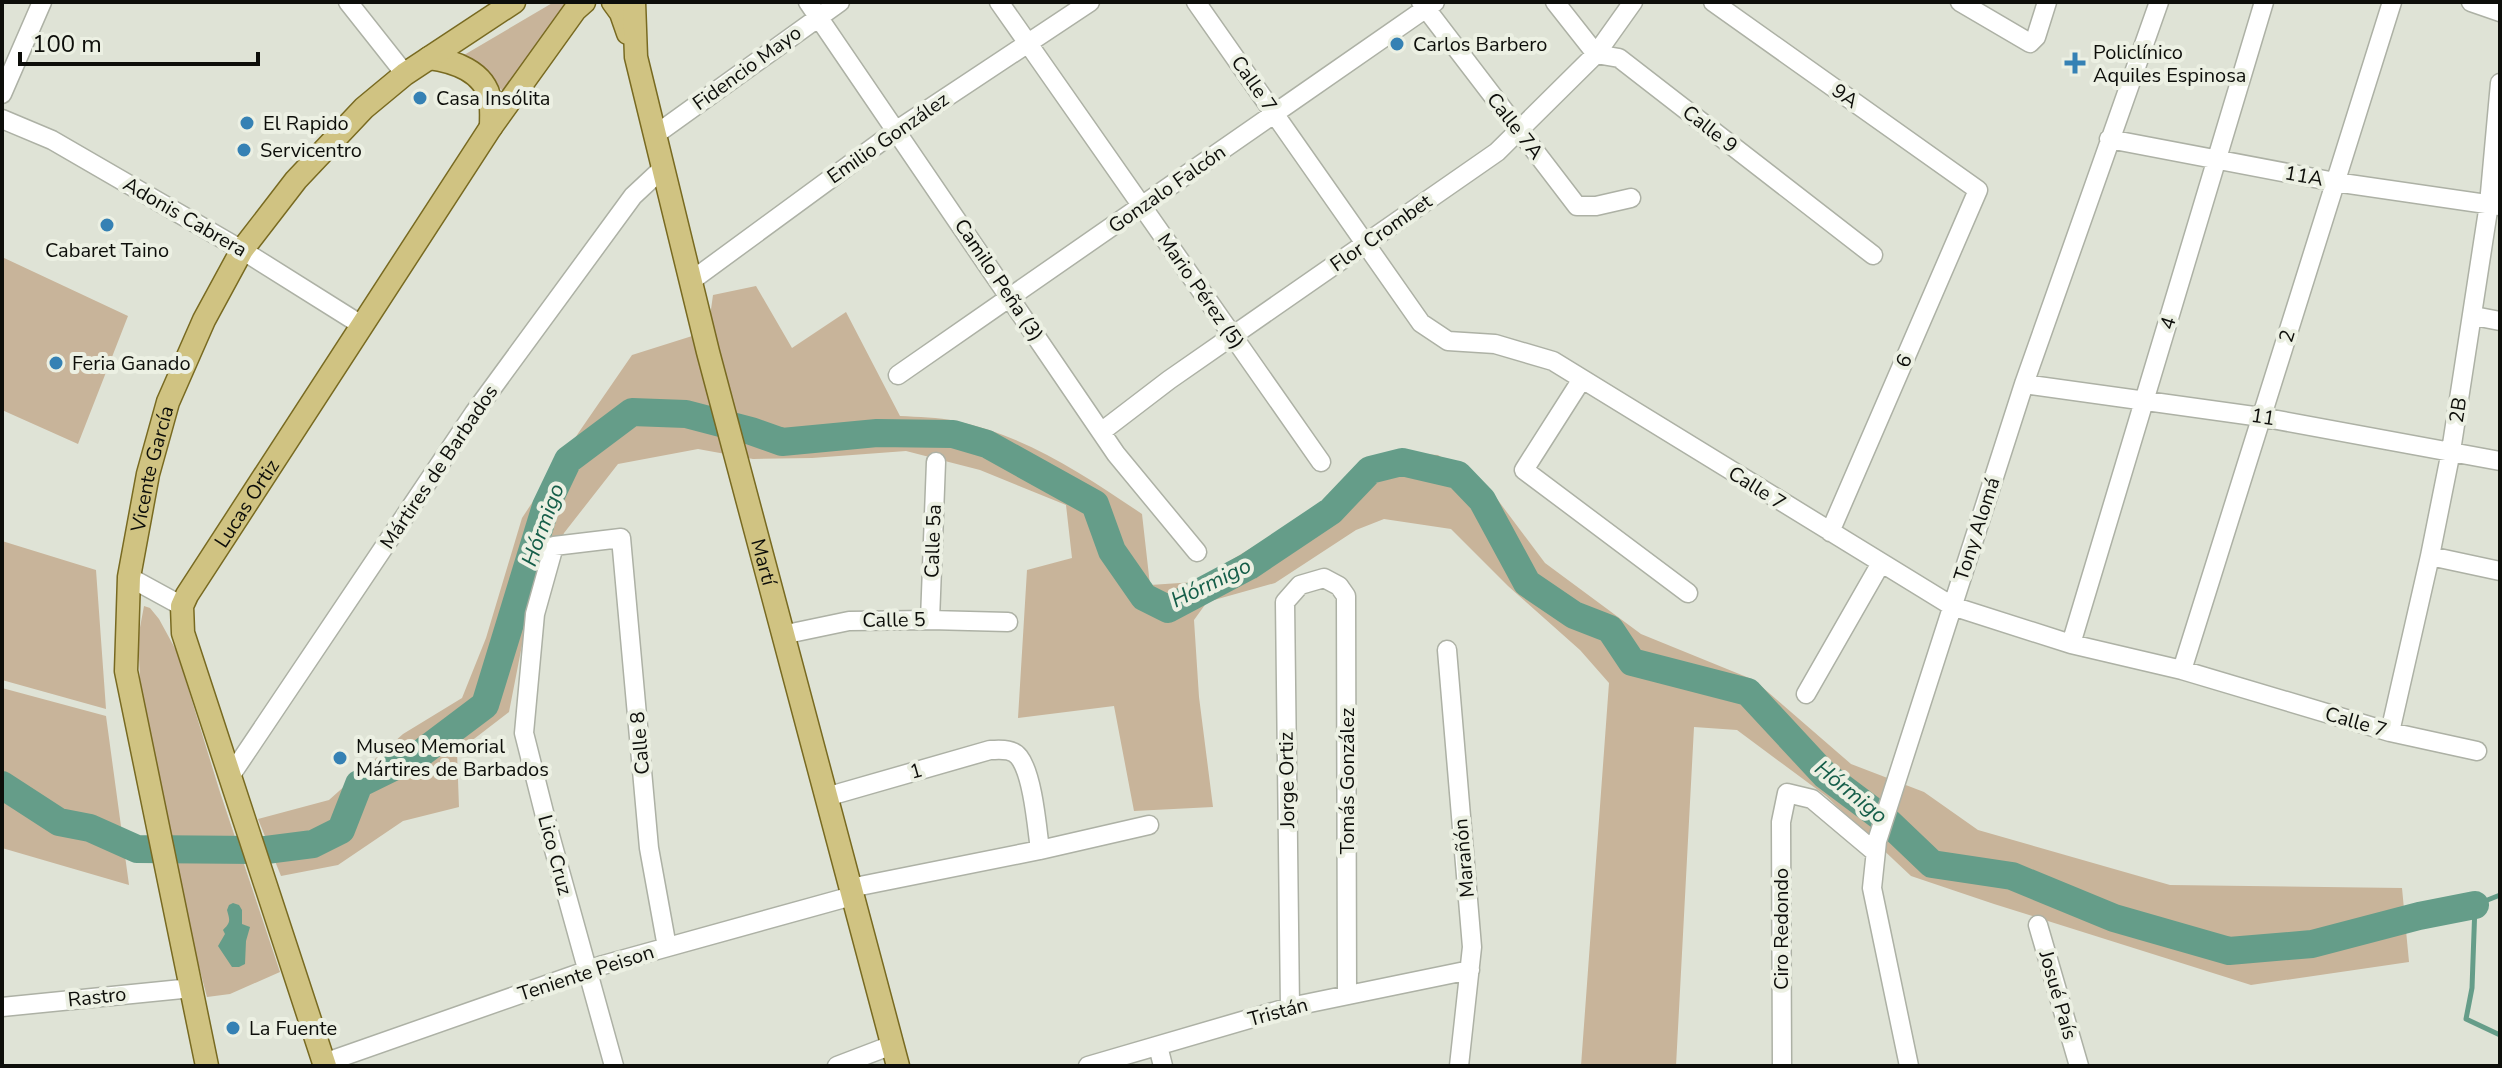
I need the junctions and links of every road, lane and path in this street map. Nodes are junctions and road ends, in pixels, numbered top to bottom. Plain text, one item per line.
1 (42, 2) edge
2 (348, 2) edge
3 (514, 2) edge
4 (584, 2) edge
5 (613, 2) edge
6 (634, 2) edge
7 (840, 2) edge
8 (999, 2) edge
9 (1090, 2) edge
10 (1196, 2) edge
11 (1555, 2) edge
12 (1633, 2) edge
13 (1713, 2) edge
14 (1960, 2) edge
15 (2047, 2) edge
16 (2158, 2) edge
17 (2264, 2) edge
18 (2392, 2) edge
19 (2471, 2) edge
20 (1427, 4) edge
21 (813, 9) edge
22 (2500, 12) edge
23 (1028, 43) junction
24 (1596, 54) junction
25 (636, 57) junction
26 (429, 58) junction
27 (405, 74) junction
28 (2, 94) edge
29 (2499, 95) edge
30 (1274, 113) junction
31 (2, 119) edge
32 (491, 127) junction
33 (897, 130) junction
34 (1519, 130) junction
35 (655, 135) junction
36 (2109, 139) junction
37 (2216, 161) junction
38 (663, 168) junction
39 (2335, 182) junction
40 (1978, 190) joint
41 (1631, 198) dead end
42 (2495, 205) edge
43 (1142, 207) junction
44 (1366, 245) junction
45 (242, 250) junction
46 (1873, 255) dead end
47 (691, 281) junction
48 (1010, 296) junction
49 (2474, 316) junction
50 (2500, 321) edge
51 (363, 326) junction
52 (1232, 336) junction
53 (898, 375) dead end
54 (1582, 379) junction
55 (2024, 384) junction
56 (2144, 400) junction
57 (2261, 417) junction
58 (1101, 432) junction
59 (2451, 451) junction
60 (2500, 461) edge
61 (936, 462) dead end
62 (1321, 462) dead end
63 (1830, 532) junction
64 (621, 538) joint
65 (1197, 552) dead end
66 (2430, 556) junction
67 (1881, 563) junction
68 (2500, 571) edge
69 (129, 577) junction
70 (1324, 578) joint
71 (1688, 593) dead end
72 (182, 606) junction
73 (1952, 606) junction
74 (930, 620) junction
75 (1008, 622) dead end
76 (782, 635) junction
77 (2071, 644) junction
78 (1447, 650) dead end
79 (2182, 670) junction
80 (1806, 694) dead end
81 (2390, 732) junction
82 (2477, 751) dead end
83 (229, 778) junction
84 (826, 797) junction
85 (1149, 825) dead end
86 (1876, 846) junction
87 (1040, 850) junction
88 (851, 892) junction
89 (2038, 925) dead end
90 (667, 947) junction
91 (586, 970) junction
92 (1470, 970) junction
93 (192, 988) junction
94 (1347, 995) junction
95 (2, 1007) edge
96 (1290, 1007) junction
97 (1158, 1046) junction
98 (895, 1055) edge
99 (325, 1065) edge
100 (207, 1066) edge
101 (614, 1066) edge
102 (837, 1066) edge
103 (1088, 1066) edge
104 (1163, 1066) edge
105 (1459, 1066) edge
106 (1782, 1066) edge
107 (1909, 1066) edge
108 (2079, 1066) edge

1 - 28 street
2 - 27 street
3 - 26 main road, Vicente García
4 - 32 main road, Lucas Ortiz
5 - 25 main road, Martí
6 - 25 main road, Martí
7 - 21 street, Fidencio Mayo
8 - 23 street, Mario Pérez (5)
9 - 23 street, Emilio González
10 - 30 street, Calle 7
11 - 24 street
12 - 24 street, Flor Crombet
13 - 40 street, 9A
14 - 15 street
16 - 36 street, Tony Alomá
17 - 37 street, 4
18 - 39 street, 2
19 - 22 street
20 - 30 street, Gonzalo Falcón
20 - 34 street, Calle 7A
21 - 33 street, Camilo Peña (3)
21 - 35 street, Fidencio Mayo
23 - 33 street, Emilio González
23 - 43 street, Mario Pérez (5)
24 - 34 street, Flor Crombet
24 - 46 street, Calle 9
25 - 35 main road, Martí
26 - 27 main road, Vicente García
26 - 32 main road
27 - 45 main road, Vicente García
29 - 42 street, 2B
30 - 43 street, Gonzalo Falcón
30 - 44 street, Calle 7
31 - 45 street, Adonis Cabrera
32 - 51 main road, Lucas Ortiz
33 - 47 street, Emilio González
33 - 48 street, Camilo Peña (3)
34 - 41 street, Calle 7A
34 - 44 street, Flor Crombet
35 - 38 main road, Martí
36 - 37 street, 11A
36 - 55 street, Tony Alomá
37 - 39 street, 11A
37 - 56 street, 4
38 - 47 main road, Martí
38 - 83 street, Mártires de Barbados
39 - 42 street, 11A
39 - 57 street, 2
40 - 63 street, 6
42 - 49 street, 2B
43 - 48 street, Gonzalo Falcón
43 - 52 street, Mario Pérez (5)
44 - 52 street, Flor Crombet
44 - 54 street, Calle 7
45 - 51 street, Adonis Cabrera
45 - 69 main road, Vicente García
47 - 76 main road, Martí
48 - 53 street, Gonzalo Falcón
48 - 58 street, Camilo Peña (3)
49 - 50 street
49 - 59 street, 2B
51 - 72 main road, Lucas Ortiz
52 - 58 street, Flor Crombet
52 - 62 street, Mario Pérez (5)
54 - 63 street, Calle 7
54 - 71 street
55 - 56 street, 11
55 - 73 street, Tony Alomá
56 - 57 street, 11
56 - 77 street, 4
57 - 59 street, 11
57 - 79 street, 2
58 - 65 street, Camilo Peña (3)
59 - 60 street, 11
59 - 66 street, 2B
61 - 74 street, Calle 5a
63 - 67 street, Calle 7
64 - 90 street, Calle 8
64 - 91 street, Lico Cruz
66 - 68 street
66 - 81 street, 2B
67 - 73 street, Calle 7
67 - 80 street
69 - 72 street
69 - 93 main road, Vicente García
70 - 94 street, Tomás González
70 - 96 street, Jorge Ortiz
72 - 83 main road
73 - 77 street, Calle 7
73 - 86 street, Tony Alomá
74 - 75 street, Calle 5
74 - 76 street, Calle 5
76 - 84 main road, Martí
77 - 79 street, Calle 7
78 - 92 street, Marañón
79 - 81 street, Calle 7
81 - 82 street, Calle 7
83 - 99 main road
84 - 87 street, 1
84 - 88 main road, Martí
85 - 87 street, Teniente Peison
86 - 106 street, Ciro Redondo
86 - 107 street, Tony Alomá
87 - 88 street, Teniente Peison
88 - 90 street, Teniente Peison
88 - 98 main road, Martí
89 - 108 street, Josué País
90 - 91 street, Teniente Peison
91 - 99 street, Teniente Peison
91 - 101 street, Lico Cruz
92 - 94 street, Tristán
92 - 105 street, Marañón
93 - 95 street, Rastro
93 - 100 main road, Vicente García
94 - 96 street, Tristán
96 - 97 street, Tristán
97 - 103 street, Tristán
97 - 104 street
98 - 102 street

